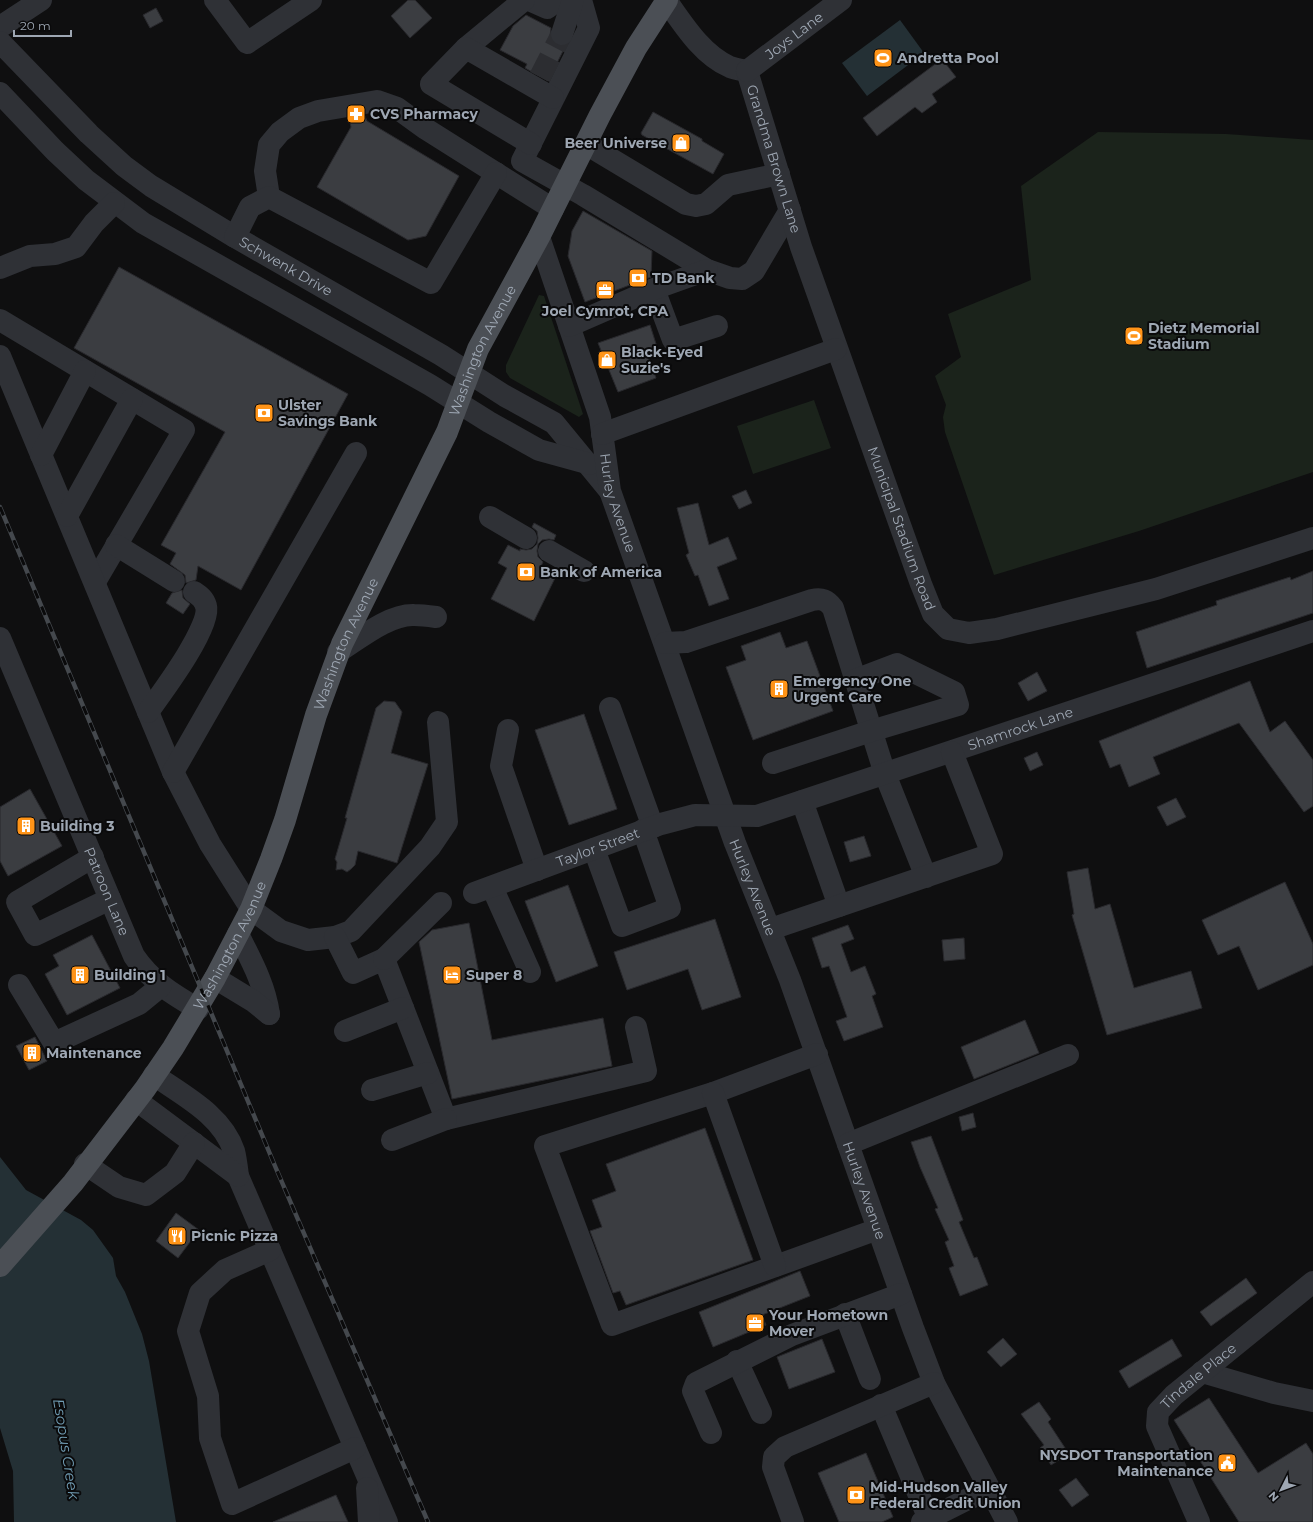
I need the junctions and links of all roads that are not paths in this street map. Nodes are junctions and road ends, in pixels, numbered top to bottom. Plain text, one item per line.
1 (40, 0) edge
2 (215, 0) edge
3 (311, 0) edge
4 (524, 0) edge
5 (529, 0) edge
6 (558, 0) edge
7 (573, 0) edge
8 (581, 0) edge
9 (667, 0) edge
10 (841, 0) edge
11 (0, 27) edge
12 (562, 34) tunnel mouth
13 (0, 42) edge
14 (466, 48) junction
15 (747, 72) junction
16 (543, 87) junction
17 (0, 93) edge
18 (586, 144) junction
19 (526, 152) junction
20 (779, 174) junction
21 (504, 178) junction
22 (566, 185) junction
23 (270, 197) junction
24 (114, 202) junction
25 (553, 209) junction
26 (790, 210) junction
27 (235, 237) junction
28 (539, 237) junction
29 (801, 247) joint
30 (0, 268) edge
31 (708, 270) junction
32 (654, 289) junction
33 (0, 320) edge
34 (569, 326) junction
35 (717, 326) dead end
36 (836, 350) junction
37 (0, 356) edge
38 (84, 371) junction
39 (469, 373) junction
40 (132, 399) junction
41 (458, 403) junction
42 (602, 434) junction
43 (356, 453) dead end
44 (41, 455) junction
45 (590, 464) junction
46 (610, 491) junction
47 (67, 516) junction
48 (490, 517) dead end
49 (526, 538) dead end
50 (1313, 538) edge
51 (116, 545) junction
52 (549, 551) dead end
53 (584, 571) dead end
54 (174, 581) dead end
55 (95, 582) junction
56 (194, 592) dead end
57 (436, 617) dead end
58 (1313, 630) edge
59 (0, 638) edge
60 (665, 644) junction
61 (338, 652) junction
62 (855, 680) junction
63 (610, 708) dead end
64 (148, 712) junction
65 (438, 722) dead end
66 (508, 730) dead end
67 (871, 731) junction
68 (952, 752) junction
69 (773, 763) dead end
70 (173, 772) junction
71 (885, 774) junction
72 (802, 802) junction
73 (725, 816) junction
74 (648, 829) junction
75 (594, 849) junction
76 (93, 857) junction
77 (537, 870) junction
78 (926, 877) junction
79 (110, 899) junction
80 (441, 903) dead end
81 (839, 906) junction
82 (251, 910) junction
83 (770, 929) junction
84 (238, 934) junction
85 (335, 938) junction
86 (384, 959) junction
87 (530, 972) dead end
88 (215, 978) junction
89 (19, 984) dead end
90 (161, 986) junction
91 (403, 1008) junction
92 (198, 1009) junction
93 (636, 1027) dead end
94 (345, 1031) dead end
95 (817, 1054) junction
96 (1068, 1055) dead end
97 (428, 1073) junction
98 (154, 1075) junction
99 (372, 1090) dead end
100 (713, 1093) junction
101 (136, 1100) junction
102 (446, 1118) junction
103 (392, 1140) dead end
104 (194, 1143) junction
105 (848, 1144) junction
106 (86, 1164) junction
107 (238, 1176) junction
108 (878, 1229) junction
109 (270, 1250) junction
110 (0, 1266) edge
111 (775, 1266) junction
112 (1313, 1282) edge
113 (901, 1294) junction
114 (845, 1314) junction
115 (738, 1361) junction
116 (1202, 1372) junction
117 (870, 1379) dead end
118 (934, 1383) junction
119 (1313, 1401) edge
120 (881, 1405) junction
121 (761, 1413) dead end
122 (712, 1433) dead end
123 (355, 1448) junction
124 (366, 1473) junction
125 (990, 1490) junction
126 (926, 1520) edge
127 (369, 1522) edge
128 (387, 1522) edge
129 (793, 1522) edge
130 (1007, 1522) edge
131 (1199, 1522) edge

1 - 11 street
2 - 3 street
4 - 14 street
5 - 6 street
7 - 12 street
8 - 16 street
9 - 15 street
9 - 18 main road, Washington Avenue
10 - 15 street, Joys Lane
13 - 27 street, Schwenk Drive
14 - 16 street
14 - 19 street
15 - 20 street, Grandma Brown Lane
16 - 19 street
17 - 24 street
18 - 20 street
18 - 22 main road, Washington Avenue
19 - 21 street
19 - 22 street
20 - 26 street, Grandma Brown Lane
21 - 23 street
21 - 23 street
21 - 25 street
22 - 25 main road, Washington Avenue
22 - 31 street
23 - 27 street
24 - 30 street
24 - 41 street
25 - 28 main road, Washington Avenue
26 - 29 street, Grandma Brown Lane
26 - 31 street
27 - 39 street, Schwenk Drive
28 - 34 street, Hurley Avenue
28 - 39 main road, Washington Avenue
29 - 36 street, Municipal Stadium Road
31 - 32 street
32 - 34 street
32 - 35 street
33 - 38 street
34 - 42 street, Hurley Avenue
36 - 42 street
36 - 50 street, Municipal Stadium Road
37 - 44 street
38 - 40 street
38 - 44 street
39 - 41 main road, Washington Avenue
39 - 45 street, Schwenk Drive
40 - 47 street
40 - 51 street
41 - 45 street
41 - 61 main road, Washington Avenue
42 - 46 street, Hurley Avenue
43 - 70 street
44 - 47 street
45 - 46 street, Schwenk Drive
46 - 60 street, Hurley Avenue
47 - 55 street
48 - 49 street
51 - 54 street
51 - 55 street
52 - 53 street
55 - 64 street
56 - 64 street
57 - 61 street
58 - 68 street, Shamrock Lane
59 - 76 street, Patroon Lane
60 - 62 street
60 - 73 street, Hurley Avenue
61 - 82 main road, Washington Avenue
62 - 67 street
62 - 67 street
63 - 74 street
64 - 70 street
65 - 85 street
66 - 77 street
67 - 69 street
67 - 71 street
68 - 71 street, Shamrock Lane
68 - 78 street
70 - 82 street
71 - 72 street, Shamrock Lane
71 - 78 street
72 - 73 street, Shamrock Lane
72 - 81 street
73 - 74 street, Taylor Street
73 - 83 street, Hurley Avenue
74 - 75 street, Taylor Street
74 - 75 street
75 - 77 street, Taylor Street
76 - 79 street, Patroon Lane
76 - 79 street
77 - 87 street, Taylor Street
78 - 81 street
79 - 90 street, Patroon Lane
80 - 86 street
81 - 83 street
82 - 84 main road, Washington Avenue
82 - 85 street
83 - 95 street, Hurley Avenue
84 - 88 main road, Washington Avenue
84 - 88 street
85 - 86 street
86 - 91 street
88 - 92 main road, Washington Avenue
89 - 90 street
90 - 92 street, Patroon Lane
91 - 94 street
91 - 97 street
92 - 98 main road, Washington Avenue
93 - 102 street
95 - 100 street
95 - 105 street, Hurley Avenue
96 - 105 street
97 - 99 street
97 - 102 street
98 - 101 main road, Washington Avenue
98 - 107 street
100 - 111 street
100 - 111 street
101 - 104 street
101 - 106 main road, Washington Avenue
102 - 103 street
104 - 106 street
104 - 107 street
105 - 108 street, Hurley Avenue
106 - 110 main road, Washington Avenue
107 - 109 street
108 - 111 street
108 - 113 street, Hurley Avenue
109 - 123 street
109 - 123 street
112 - 116 street, Tindale Place
113 - 114 street
113 - 118 street, Hurley Avenue
114 - 115 street
114 - 117 street
115 - 121 street
115 - 122 street
116 - 119 street
116 - 131 street, Tindale Place
118 - 120 street
118 - 125 street, Hurley Avenue
120 - 126 street
120 - 129 street
123 - 124 street
124 - 127 street
124 - 128 street
125 - 126 street
125 - 130 street, Hurley Avenue

